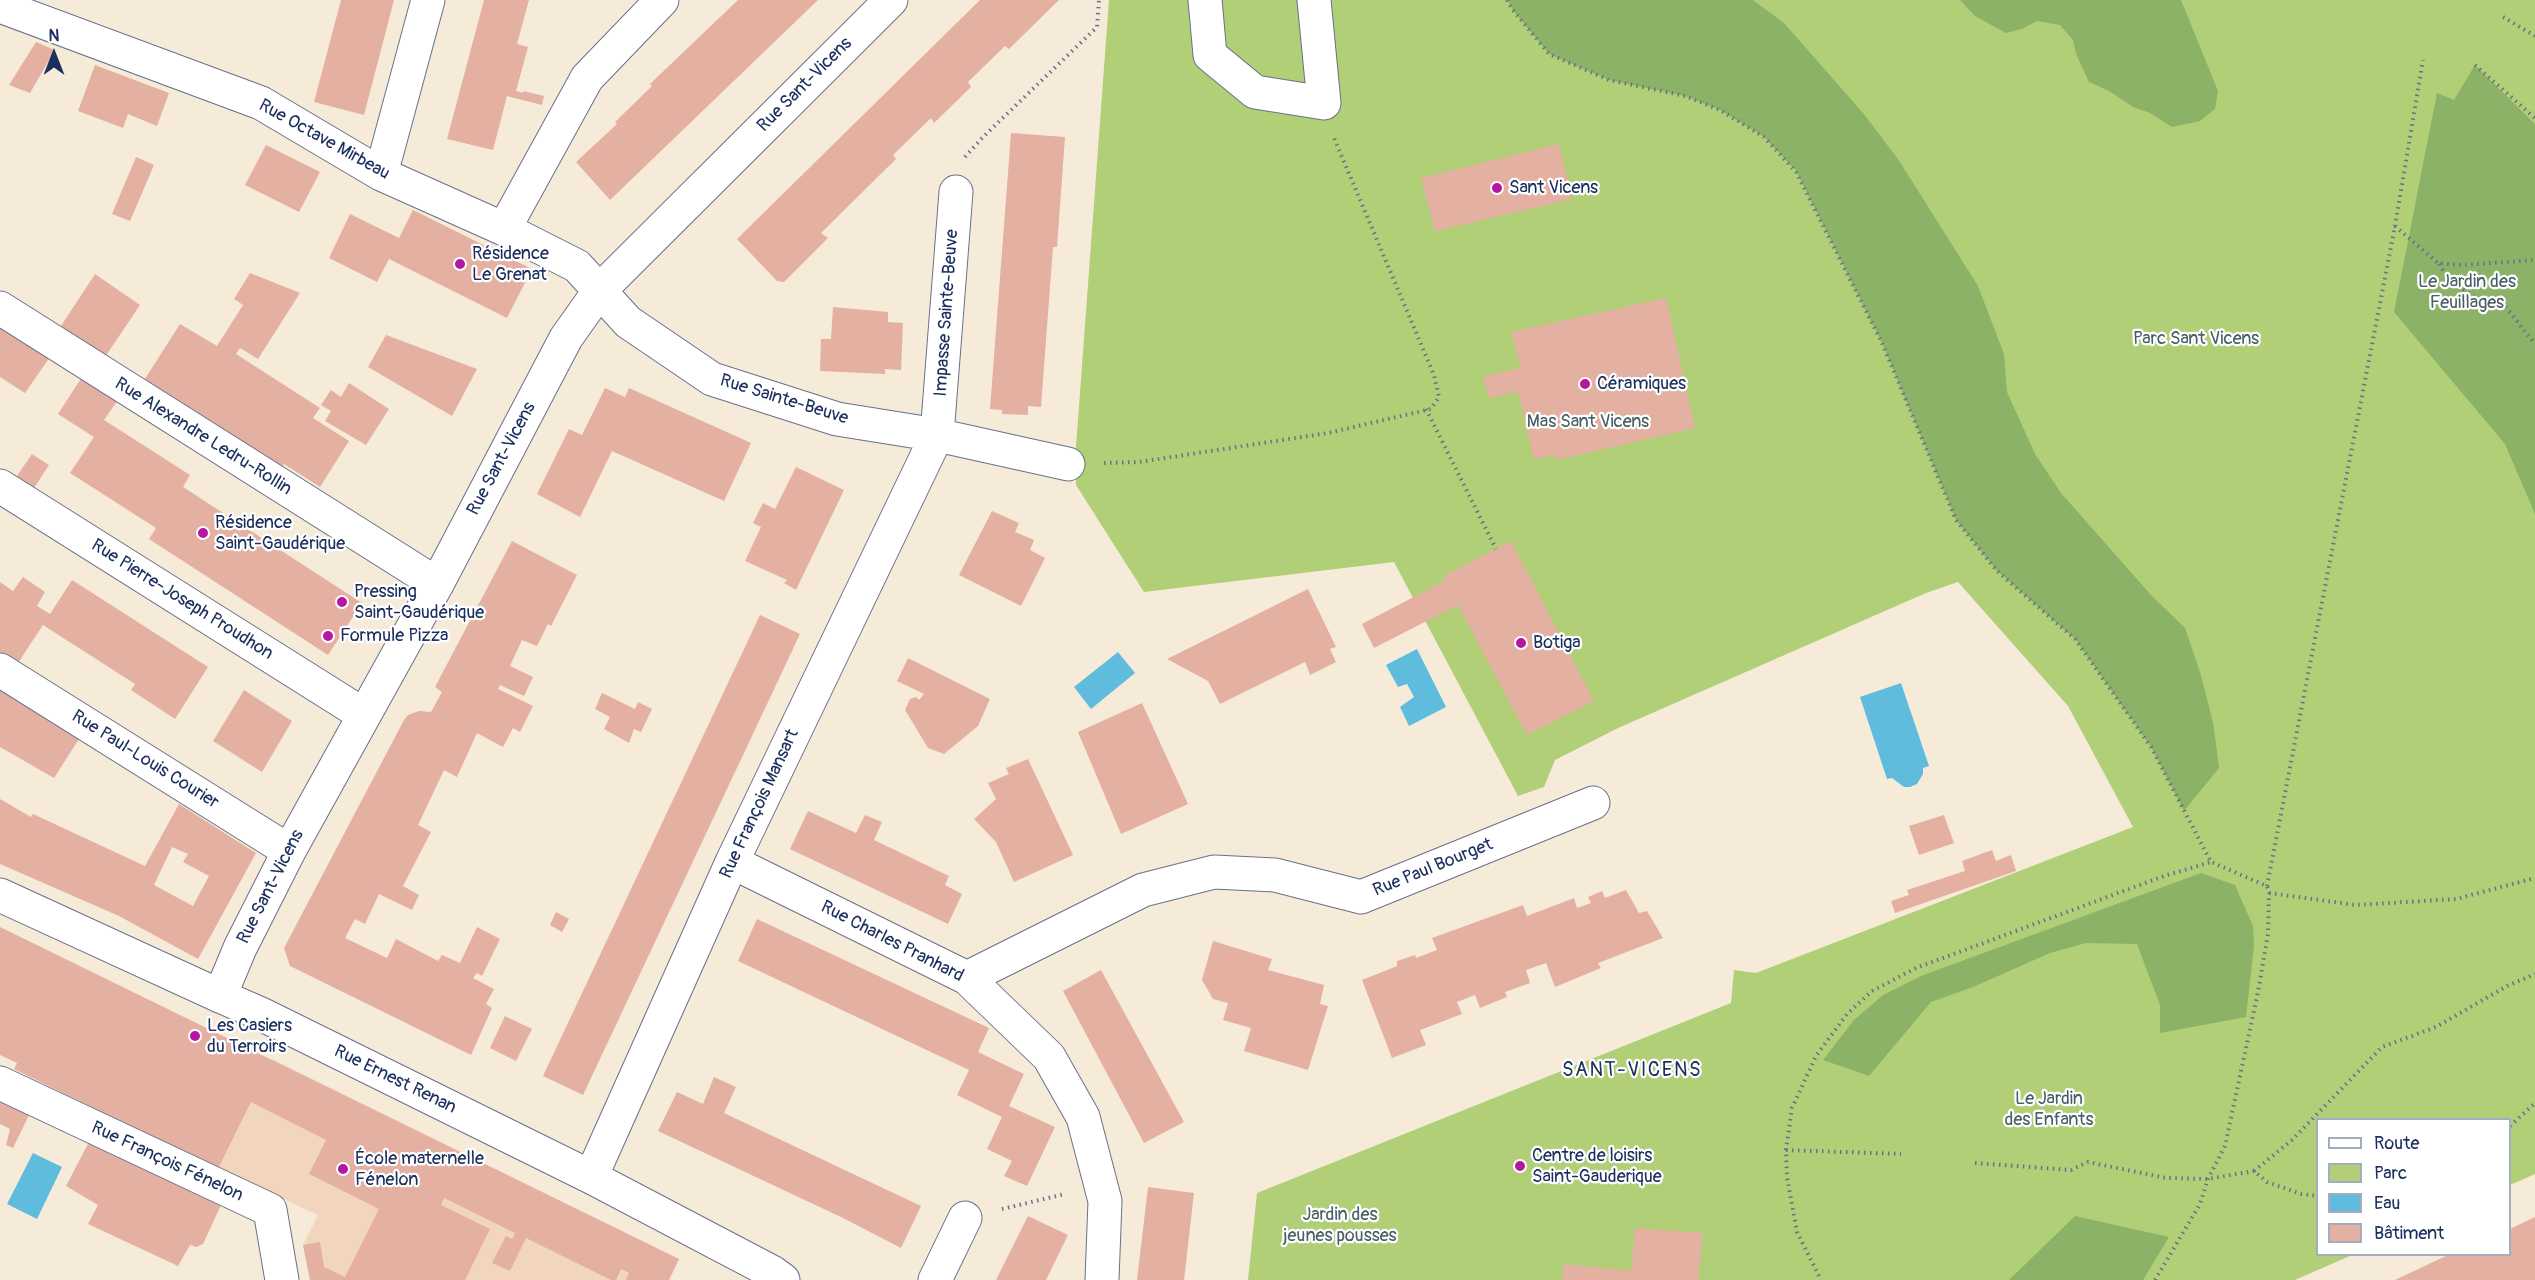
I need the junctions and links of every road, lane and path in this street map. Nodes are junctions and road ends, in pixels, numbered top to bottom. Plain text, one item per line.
1 (428, 0) edge
2 (662, 0) edge
3 (891, 0) edge
4 (1099, 0) edge
5 (1205, 0) edge
6 (1314, 0) edge
7 (1507, 0) edge
8 (0, 6) edge
9 (2504, 16) dead end
10 (2535, 36) edge
11 (2423, 60) dead end
12 (2475, 65) dead end
13 (1324, 103) junction
14 (2535, 118) edge
15 (381, 174) junction
16 (956, 192) joint
17 (2395, 226) junction
18 (504, 229) junction
19 (2535, 260) edge
20 (2438, 263) junction
21 (600, 290) junction
22 (0, 308) edge
23 (2535, 344) edge
24 (1426, 410) junction
25 (937, 435) junction
26 (1068, 464) joint
27 (0, 486) edge
28 (1496, 549) dead end
29 (437, 584) junction
30 (0, 670) edge
31 (364, 715) junction
32 (1593, 803) dead end
33 (289, 851) junction
34 (732, 861) junction
35 (2211, 862) junction
36 (2535, 878) edge
37 (2267, 886) junction
38 (2269, 893) junction
39 (0, 895) edge
40 (2535, 974) edge
41 (967, 978) junction
42 (220, 996) junction
43 (0, 1083) edge
44 (2535, 1103) edge
45 (2511, 1125) edge
46 (1786, 1150) junction
47 (1901, 1154) dead end
48 (1975, 1163) dead end
49 (2254, 1171) junction
50 (591, 1177) junction
51 (2208, 1179) junction
52 (1100, 1185) junction
53 (2316, 1196) edge
54 (965, 1218) joint
55 (282, 1280) edge
56 (783, 1280) edge
57 (935, 1280) edge
58 (1102, 1280) edge
59 (1821, 1280) edge
60 (2155, 1280) edge

1 - 15 street
2 - 18 street
3 - 21 street, Rue Sant-Vicens
4 - 16 path
5 - 13 street
6 - 13 street
7 - 35 path
8 - 15 street, Rue Octave Mirbeau
9 - 10 path
11 - 17 path
12 - 14 path
13 - 24 path
15 - 18 street, Rue Octave Mirbeau
16 - 25 street, Impasse Sainte-Beuve
17 - 20 path
17 - 37 path
18 - 21 street, Rue Octave Mirbeau
19 - 20 path
20 - 23 path
21 - 25 street, Rue Sainte-Beuve
21 - 29 street, Rue Sant-Vicens
22 - 29 street, Rue Alexandre Ledru-Rollin
24 - 26 path
24 - 28 path
25 - 26 street, Rue Sainte-Beuve
25 - 34 street, Rue François Mansart
27 - 31 street, Rue Pierre-Joseph Proudhon
29 - 31 street, Rue Sant-Vicens
30 - 33 street, Rue Paul-Louis Courier
31 - 33 street, Rue Sant-Vicens
32 - 41 street, Rue Paul Bourget
33 - 42 street, Rue Sant-Vicens
34 - 41 street, Rue Charles Pranhard
34 - 50 street, Rue François Mansart
35 - 37 path
35 - 46 path
36 - 38 path
37 - 38 path
38 - 51 path
39 - 42 street, Rue Ernest Renan
40 - 49 path
41 - 52 street, Rue Charles Pranhard
42 - 50 street, Rue Ernest Renan
43 - 55 street, Rue François Fénelon
44 - 45 path
46 - 47 path
46 - 59 path
48 - 51 path
49 - 51 path
49 - 53 path
50 - 56 street, Rue Ernest Renan
51 - 60 path
52 - 54 path
52 - 58 street, Rue Charles Pranhard
54 - 57 street

